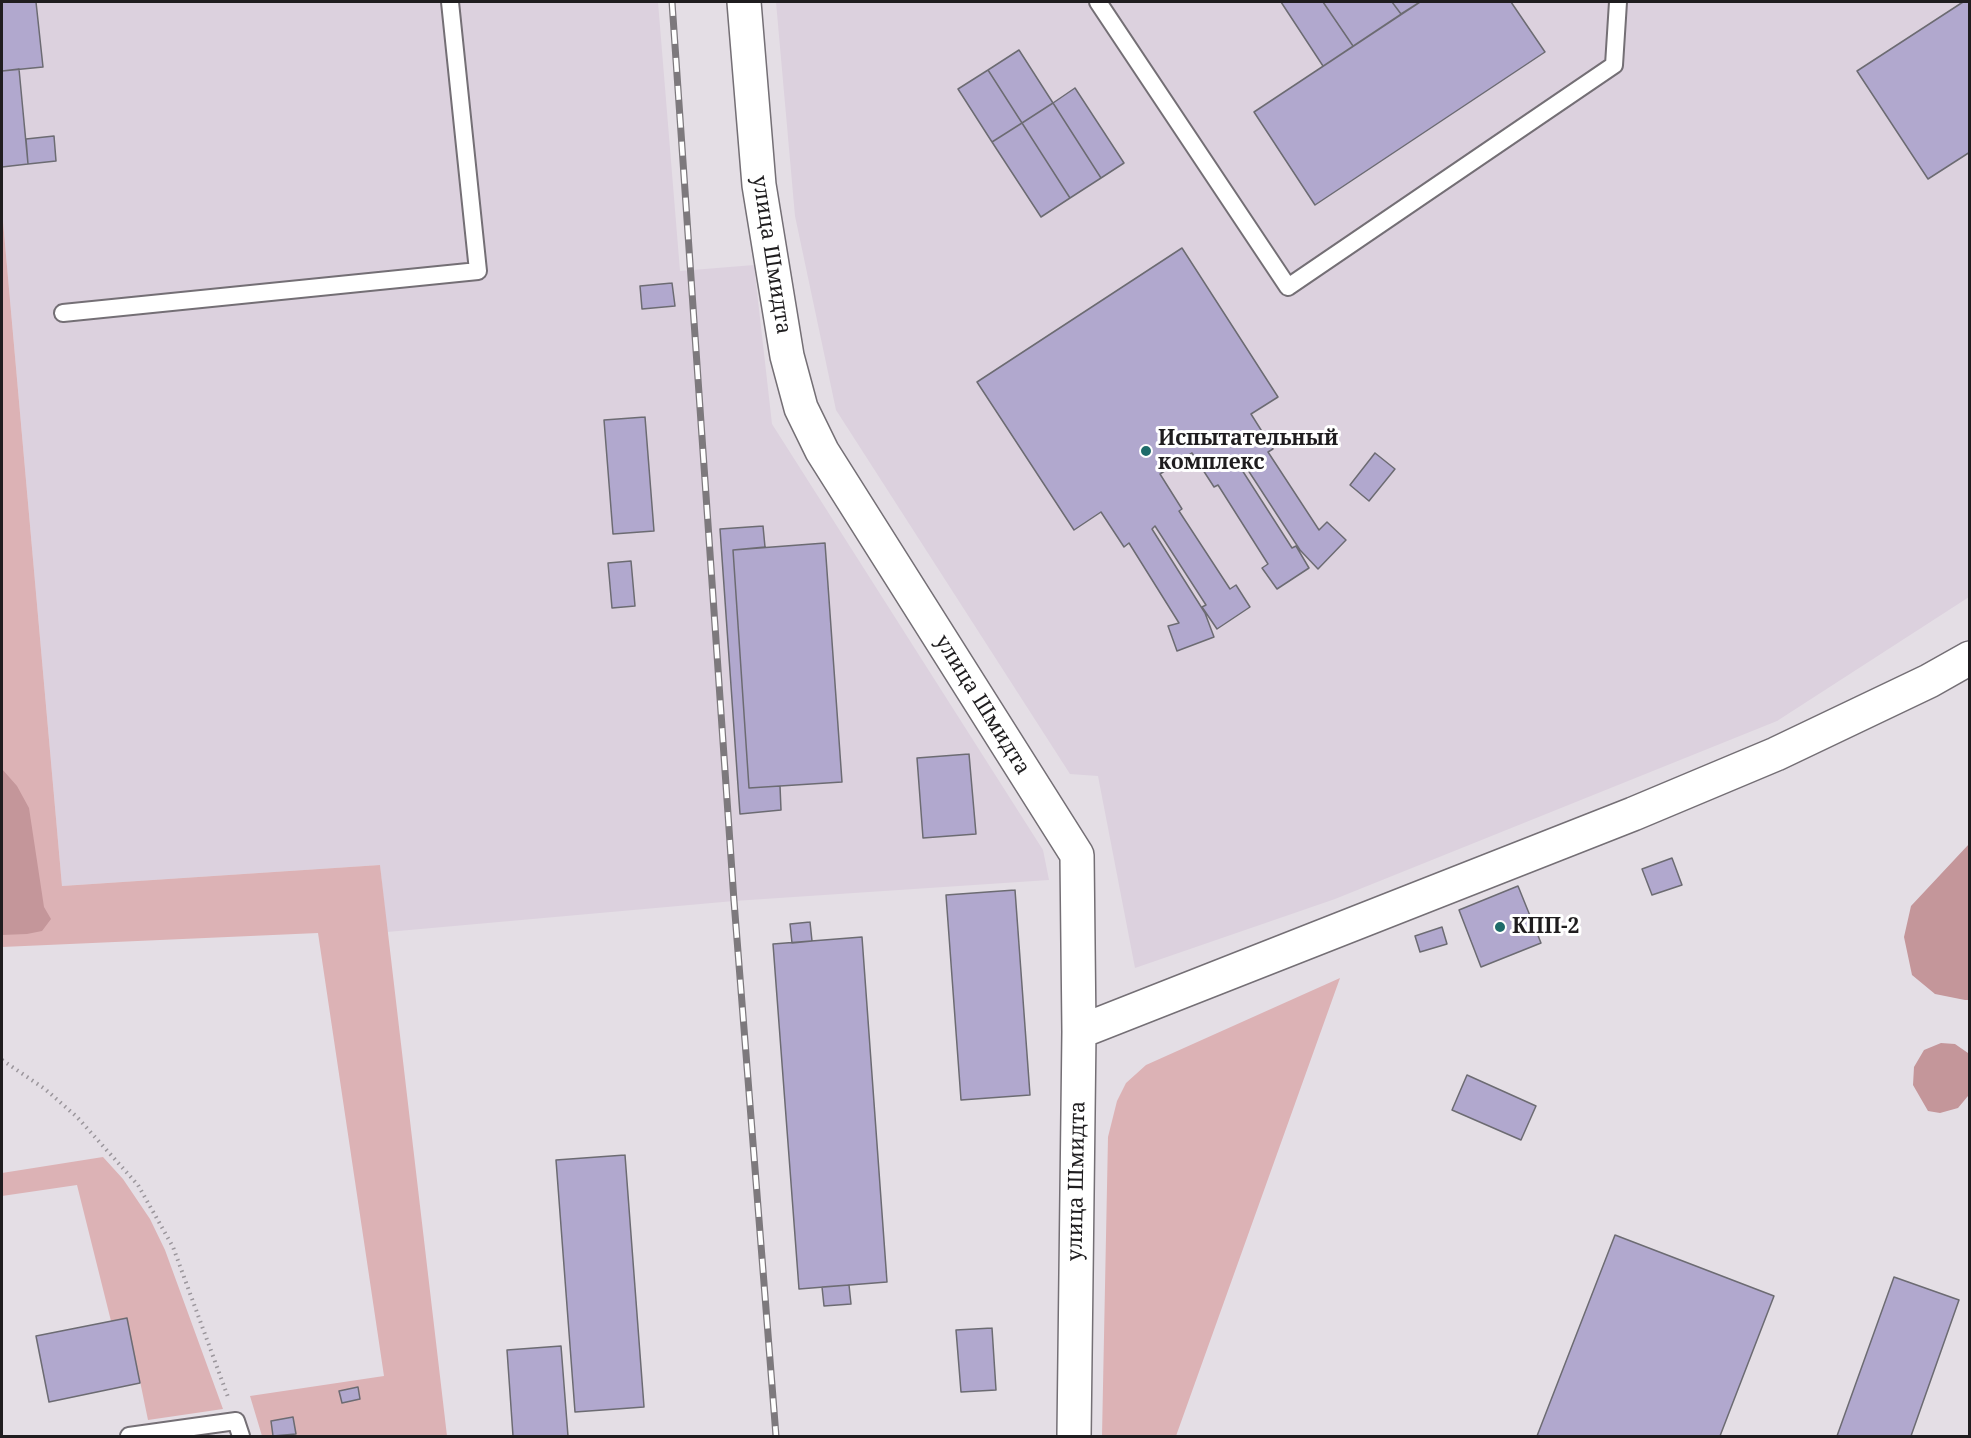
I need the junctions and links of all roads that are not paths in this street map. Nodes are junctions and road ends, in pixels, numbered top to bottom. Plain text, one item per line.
1 (450, 2) edge
2 (744, 2) edge
3 (1098, 2) edge
4 (1618, 2) edge
5 (63, 313) dead end
6 (1970, 658) edge
7 (1079, 1032) junction
8 (238, 1429) edge
9 (129, 1437) edge
10 (1074, 1437) edge

1 - 5 lane
2 - 7 street, улица Шмидта
3 - 4 lane
6 - 7 street
7 - 10 street, улица Шмидта
8 - 9 lane

